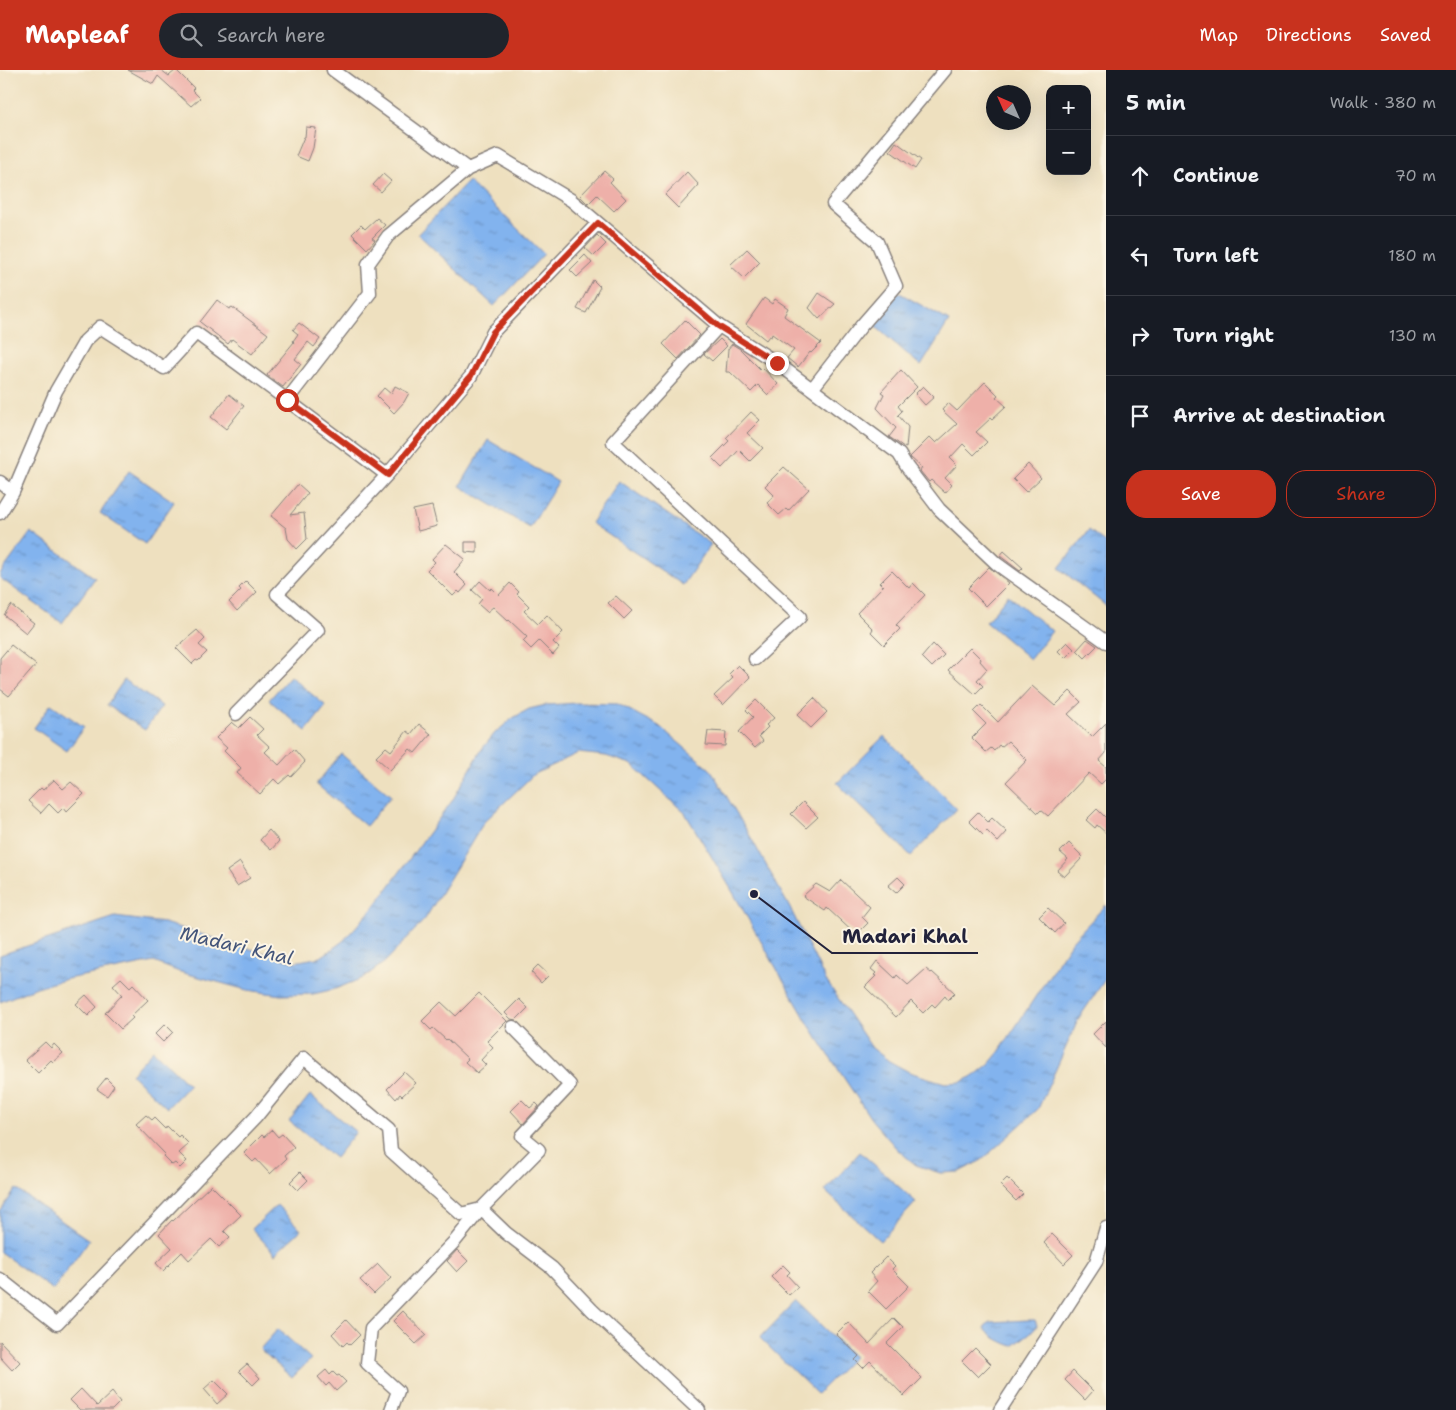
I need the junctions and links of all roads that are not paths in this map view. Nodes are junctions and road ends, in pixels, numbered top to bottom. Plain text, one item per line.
1 (333, 70) edge
2 (945, 70) edge
3 (468, 169) junction
4 (598, 223) junction
5 (718, 326) junction
6 (812, 389) junction
7 (287, 400) junction
8 (388, 475) junction
9 (0, 482) edge
10 (13, 492) junction
11 (0, 512) edge
12 (1106, 642) edge
13 (755, 660) dead end
14 (236, 714) dead end
15 (514, 1027) dead end
16 (481, 1209) junction
17 (1106, 1228) edge
18 (0, 1279) edge
19 (390, 1410) edge
20 (700, 1410) edge
21 (1000, 1410) edge

1 - 3 street
2 - 6 street
3 - 4 street
3 - 7 street
4 - 5 street
4 - 8 street
5 - 6 street
5 - 13 street
6 - 12 street
7 - 8 street
7 - 10 street
8 - 14 street
9 - 10 street
10 - 11 street
15 - 16 street
16 - 18 street
16 - 19 street
16 - 20 street
17 - 21 street

